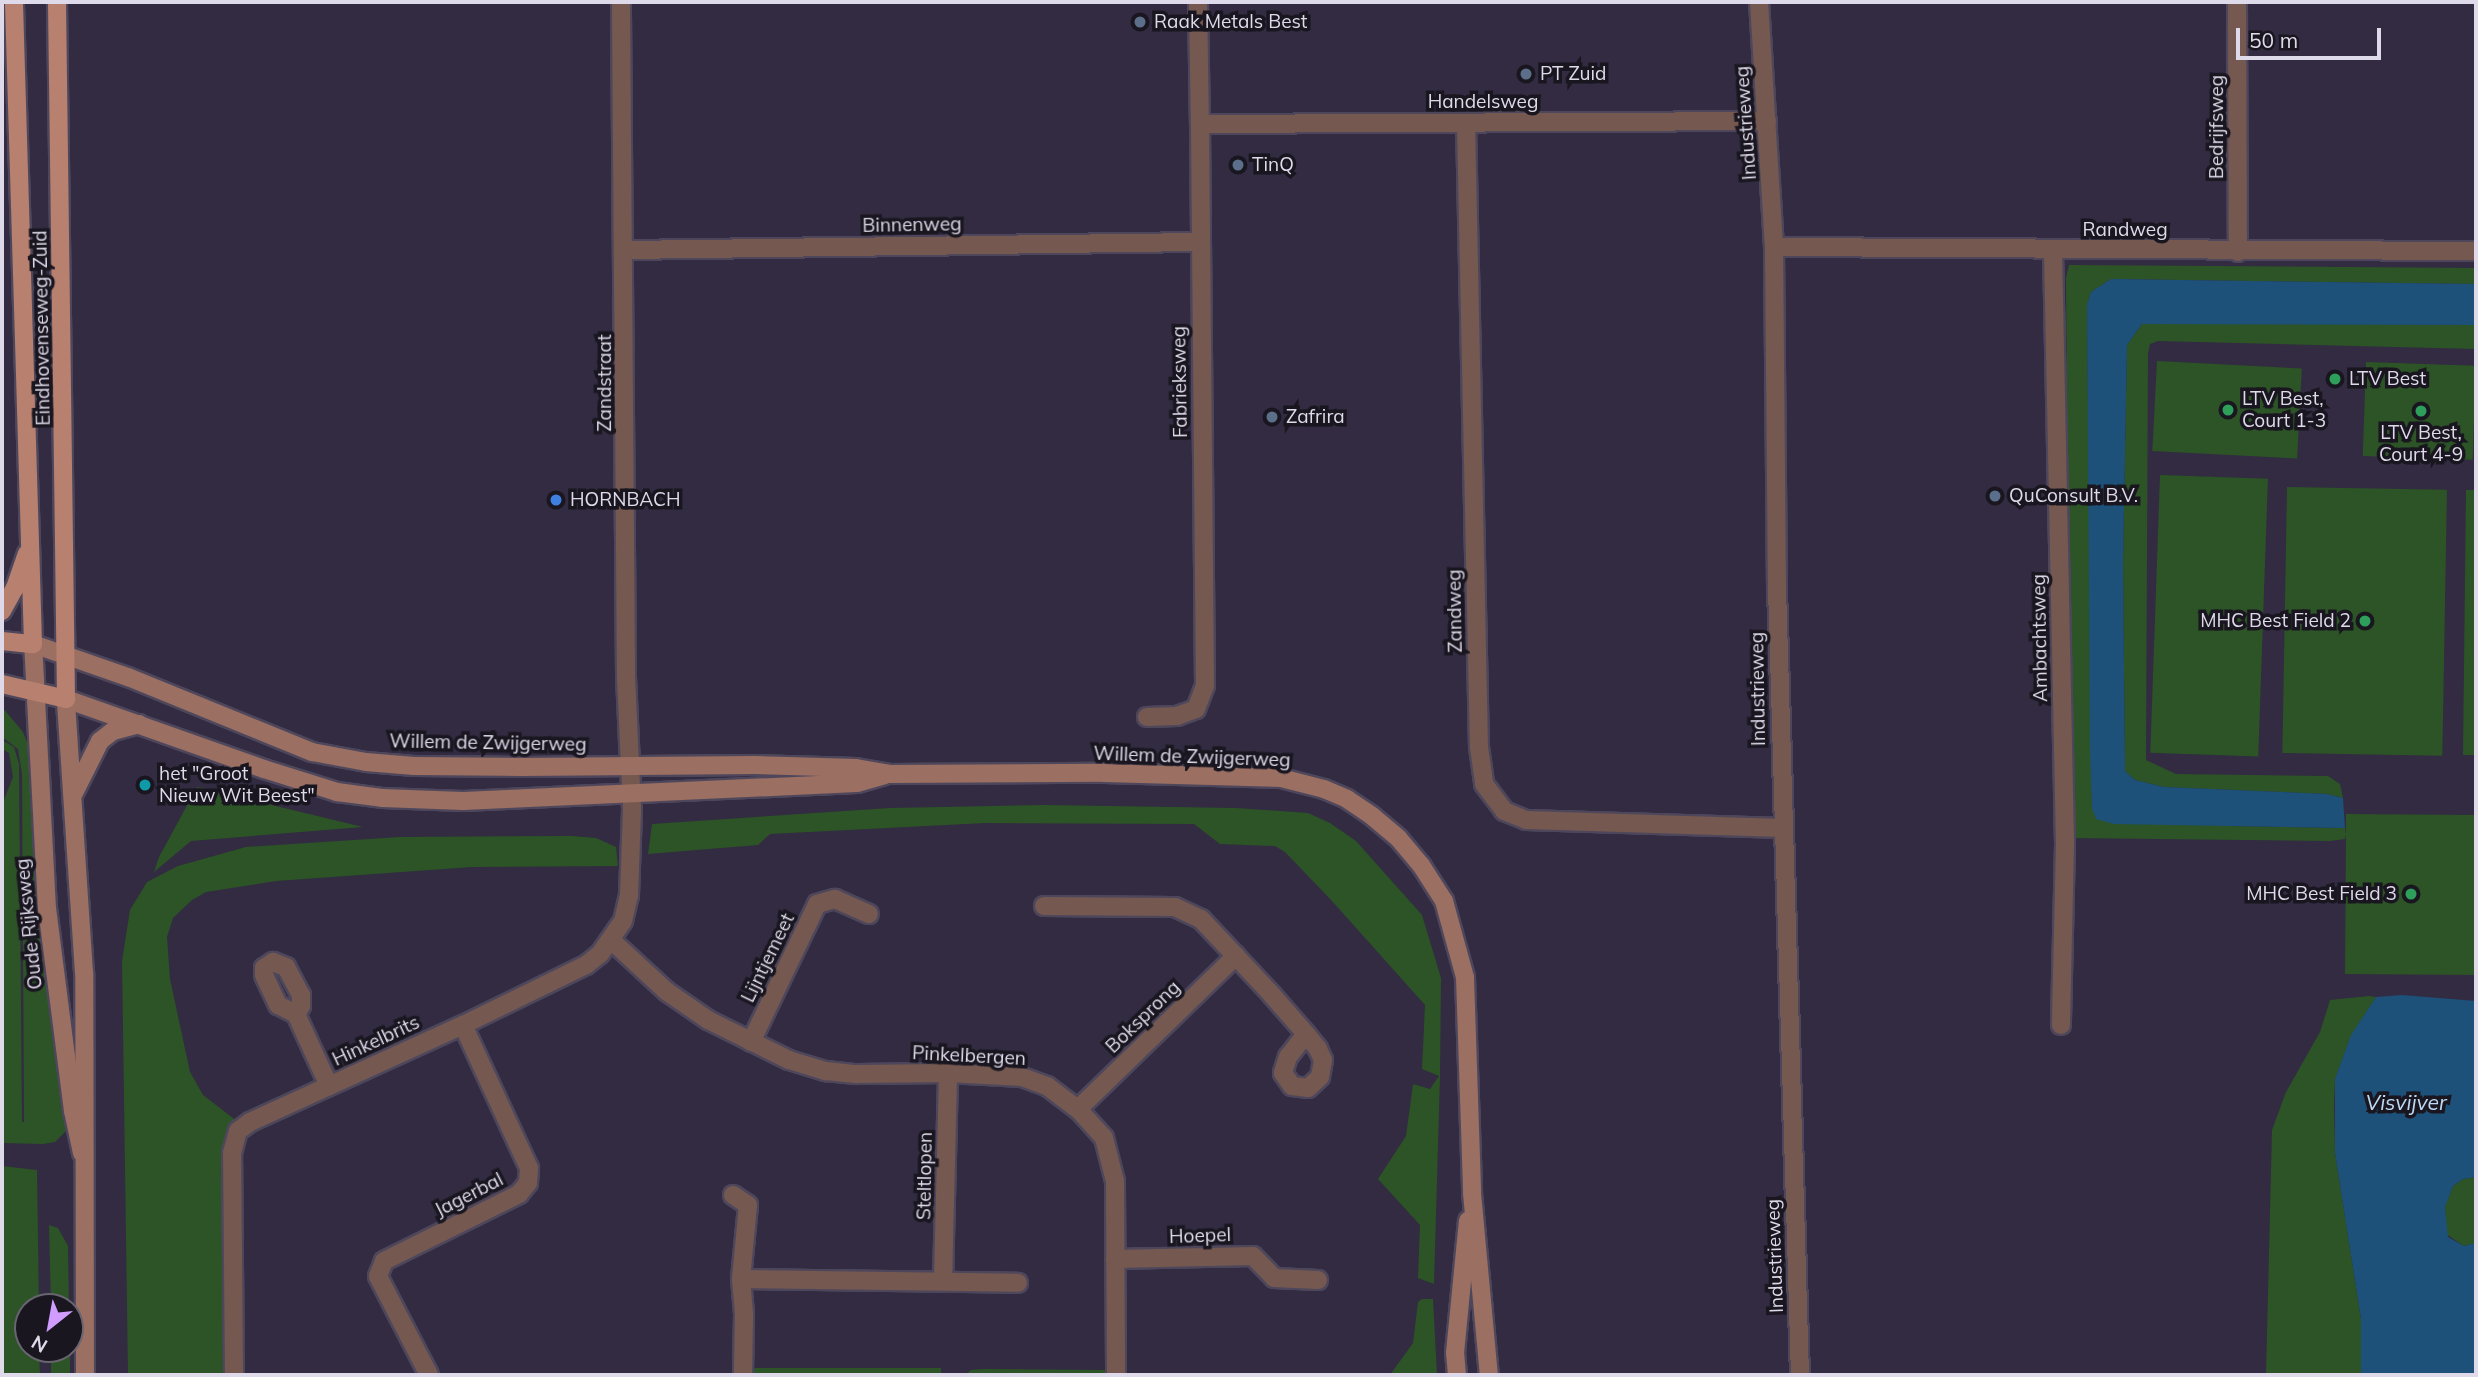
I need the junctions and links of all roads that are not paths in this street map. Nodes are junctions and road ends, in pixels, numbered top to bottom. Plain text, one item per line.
1 (14, 2) edge
2 (57, 2) edge
3 (621, 2) edge
4 (1198, 2) edge
5 (1759, 2) edge
6 (2237, 2) edge
7 (1767, 121) junction
8 (1466, 123) junction
9 (1200, 124) junction
10 (1199, 242) junction
11 (1774, 247) junction
12 (625, 250) junction
13 (2053, 251) junction
14 (2238, 251) junction
15 (2476, 251) edge
16 (30, 544) junction
17 (2, 611) edge
18 (2, 641) edge
19 (33, 644) junction
20 (64, 653) junction
21 (2, 684) edge
22 (33, 690) junction
23 (66, 699) junction
24 (1147, 717) dead end
25 (140, 724) junction
26 (631, 764) junction
27 (889, 775) junction
28 (631, 793) junction
29 (73, 796) junction
30 (1782, 828) junction
31 (1044, 906) dead end
32 (869, 914) dead end
33 (611, 940) junction
34 (1237, 956) junction
35 (296, 1013) dead end
36 (463, 1025) junction
37 (2061, 1025) dead end
38 (1306, 1034) dead end
39 (751, 1042) junction
40 (948, 1073) junction
41 (329, 1086) junction
42 (1078, 1109) junction
43 (82, 1153) junction
44 (1472, 1194) junction
45 (733, 1195) dead end
46 (1115, 1259) junction
47 (741, 1279) junction
48 (1318, 1280) dead end
49 (943, 1281) junction
50 (1018, 1283) dead end
51 (85, 1375) edge
52 (234, 1375) edge
53 (429, 1375) edge
54 (743, 1375) edge
55 (1116, 1375) edge
56 (1457, 1375) edge
57 (1489, 1375) edge
58 (1800, 1375) edge

1 - 16 main road, Eindhovenseweg-Zuid
2 - 20 main road, Eindhovenseweg-Zuid
3 - 12 street, Zandstraat
4 - 9 street, Fabrieksweg
5 - 7 street, Industrieweg
6 - 14 street, Bedrijfsweg
7 - 8 street, Handelsweg
7 - 11 street, Industrieweg
8 - 9 street, Handelsweg
8 - 30 street, Zandweg
9 - 10 street, Fabrieksweg
10 - 12 street, Binnenweg
10 - 24 street, Fabrieksweg
11 - 13 street, Randweg
11 - 30 street, Industrieweg
12 - 26 street, Zandstraat
13 - 14 street, Randweg
13 - 37 street, Ambachtsweg
14 - 15 street, Randweg
16 - 17 main road
16 - 19 main road, Eindhovenseweg-Zuid
18 - 19 main road
19 - 20 main road, Willem de Zwijgerweg
19 - 22 main road, Oude Rijksweg
20 - 23 main road, Eindhovenseweg-Zuid
20 - 26 main road, Willem de Zwijgerweg
21 - 22 main road
22 - 23 main road
22 - 43 main road, Oude Rijksweg
23 - 25 main road, Willem de Zwijgerweg
23 - 29 main road, Oude Rijksweg
25 - 28 main road, Willem de Zwijgerweg
25 - 29 main road
26 - 27 main road, Willem de Zwijgerweg
26 - 28 street, Zandstraat
27 - 28 main road, Willem de Zwijgerweg
27 - 44 main road, Willem de Zwijgerweg
28 - 33 street, Hinkelbrits
29 - 43 main road, Oude Rijksweg
30 - 58 street, Industrieweg
31 - 34 street
32 - 39 street, Lijntjemeet
33 - 36 street, Hinkelbrits
33 - 39 street, Pinkelbergen
34 - 38 street
34 - 42 street, Boksprong
35 - 41 street
36 - 41 street, Hinkelbrits
36 - 53 street, Jagerbal
39 - 40 street, Pinkelbergen
40 - 42 street, Pinkelbergen
40 - 49 street, Steltlopen
41 - 52 street, Hinkelbrits
42 - 46 street, Pinkelbergen
43 - 51 main road, Oude Rijksweg
44 - 56 main road, Willem de Zwijgerweg
44 - 57 main road, Willem de Zwijgerweg
45 - 47 street
46 - 48 street, Hoepel
46 - 55 street, Pinkelbergen
47 - 49 street
47 - 54 street
49 - 50 street

